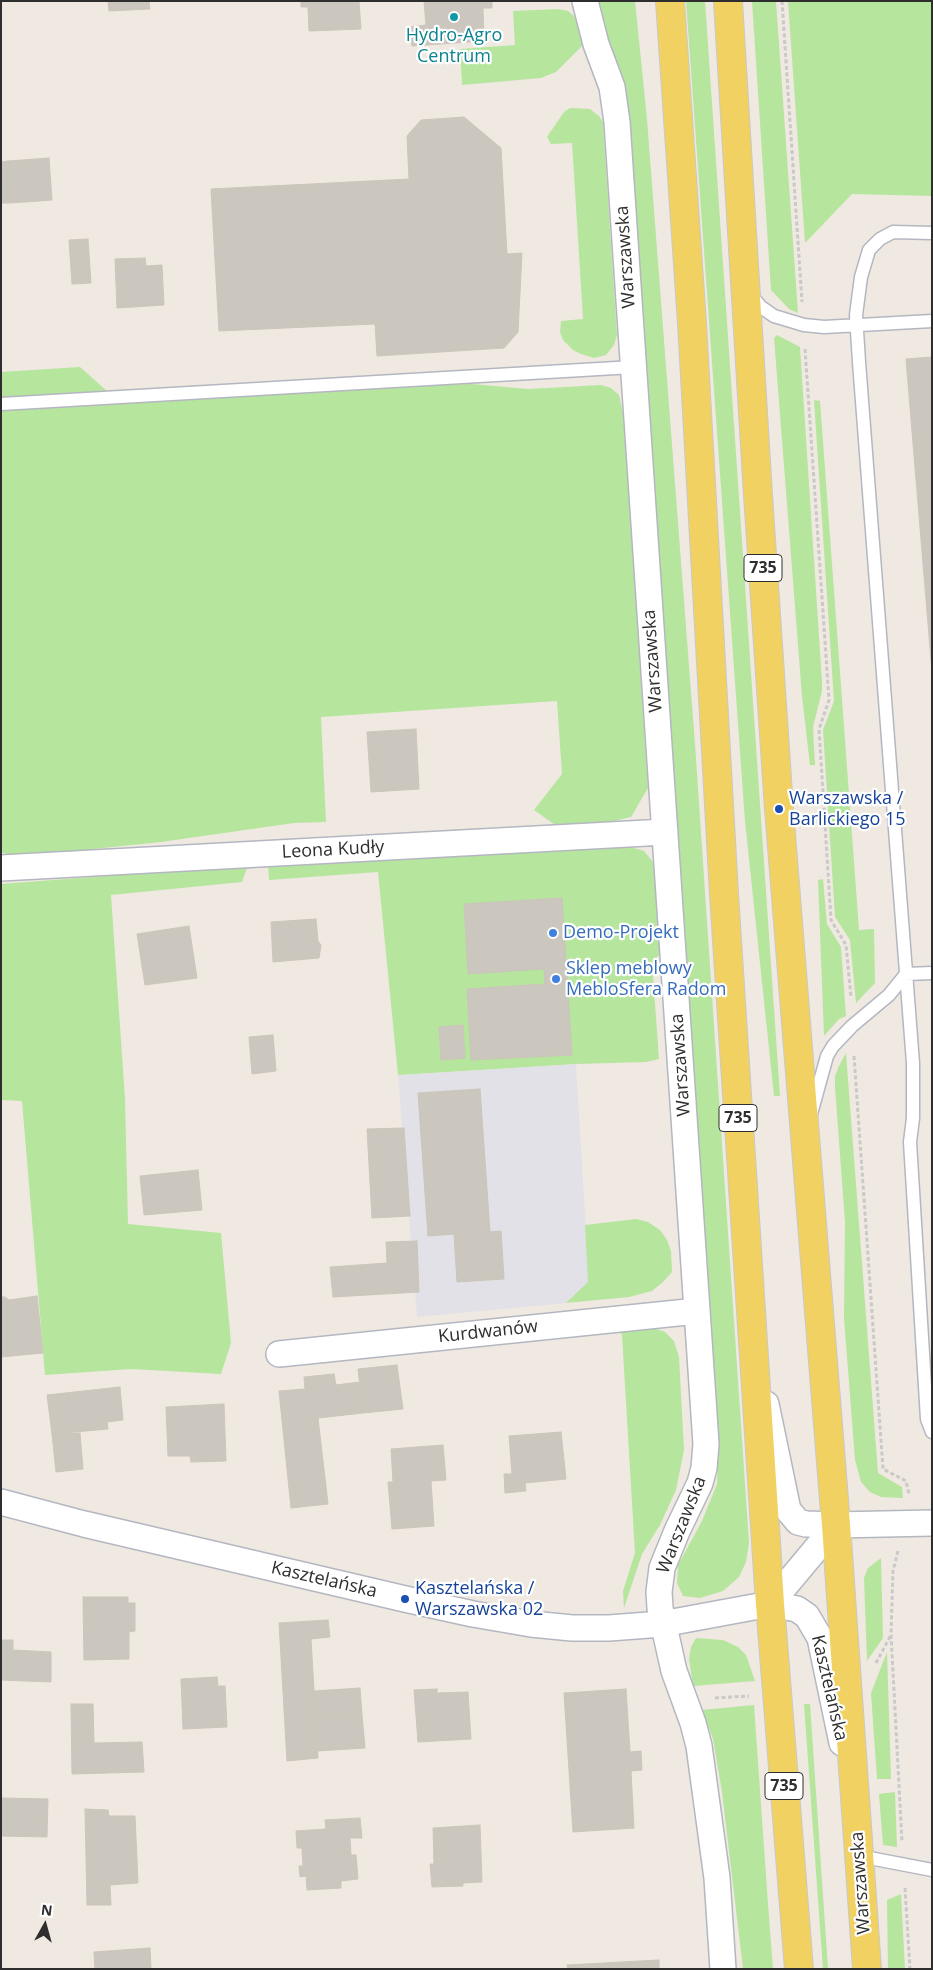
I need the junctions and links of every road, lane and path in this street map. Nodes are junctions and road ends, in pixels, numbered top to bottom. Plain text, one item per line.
1 (585, 1) edge
2 (670, 1) edge
3 (728, 1) edge
4 (782, 1) edge
5 (932, 233) edge
6 (744, 287) junction
7 (932, 321) edge
8 (804, 325) junction
9 (857, 326) junction
10 (633, 367) junction
11 (1, 404) edge
12 (665, 832) junction
13 (1, 868) edge
14 (932, 973) edge
15 (906, 974) junction
16 (852, 1026) junction
17 (806, 1133) junction
18 (697, 1311) junction
19 (753, 1343) junction
20 (279, 1354) dead end
21 (932, 1432) edge
22 (1, 1502) edge
23 (932, 1523) edge
24 (905, 1524) junction
25 (836, 1525) junction
26 (770, 1604) junction
27 (662, 1624) junction
28 (755, 1695) dead end
29 (685, 1701) junction
30 (855, 1801) junction
31 (859, 1856) junction
32 (903, 1864) junction
33 (932, 1870) edge
34 (723, 1969) edge
35 (799, 1969) edge
36 (867, 1969) edge
37 (910, 1969) edge

1 - 10 street, Warszawska
2 - 19 main road, 735
3 - 6 main road, Warszawska / 735
4 - 8 path
5 - 9 lane
6 - 8 lane
6 - 17 main road, Warszawska / 735
7 - 9 lane
8 - 9 lane
8 - 16 path
9 - 15 lane
10 - 11 lane
10 - 12 street, Warszawska
12 - 13 street, Leona Kudły
12 - 18 street, Warszawska
14 - 15 lane
15 - 16 lane
15 - 21 lane
16 - 17 lane
16 - 24 path
17 - 25 main road, Warszawska / 735
18 - 20 street, Kurdwanów
18 - 27 street, Warszawska
19 - 25 street
19 - 26 main road, 735
22 - 27 street, Kasztelańska
23 - 24 street
24 - 25 street
24 - 32 path
25 - 26 street
25 - 30 main road, Warszawska / 735
26 - 27 street, Kasztelańska
26 - 30 street, Kasztelańska
26 - 35 main road, 735
27 - 29 street, Warszawska
28 - 29 path
29 - 34 street, Warszawska
30 - 31 main road, Warszawska / 735
31 - 32 lane
31 - 36 main road, Warszawska / 735
32 - 33 lane
32 - 37 path

